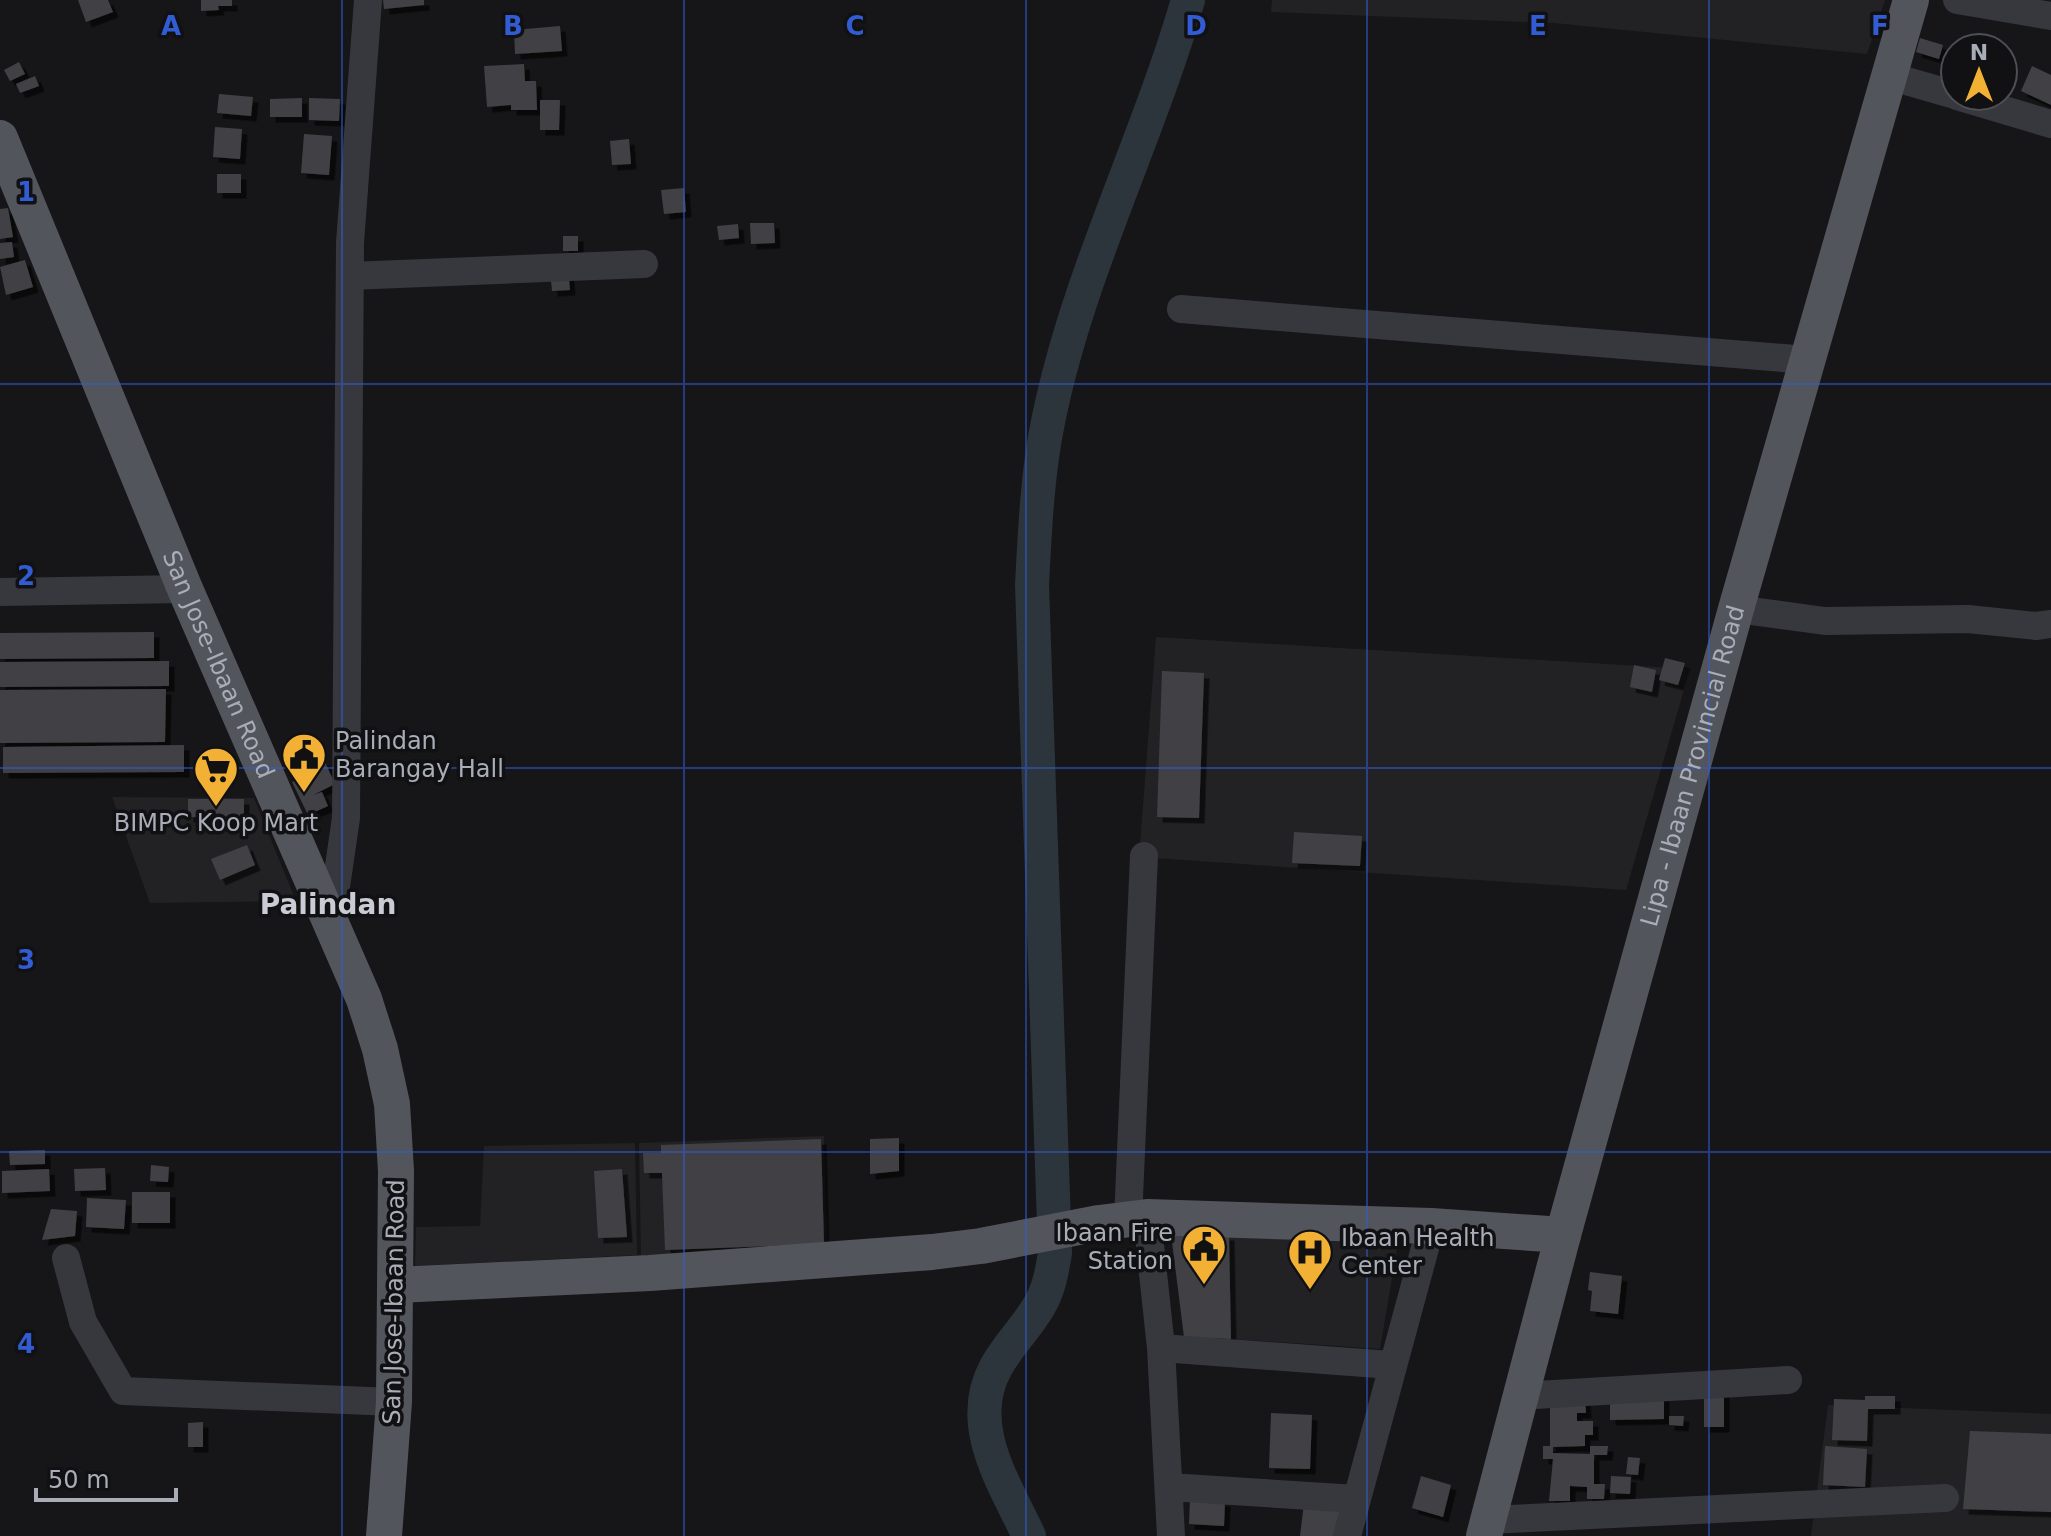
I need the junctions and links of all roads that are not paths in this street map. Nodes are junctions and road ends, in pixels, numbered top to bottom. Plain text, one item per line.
1 (368, 0) edge
2 (1911, 0) edge
3 (1957, 0) edge
4 (2051, 16) edge
5 (1889, 76) junction
6 (1939, 91) edge
7 (2010, 112) edge
8 (2051, 124) edge
9 (0, 138) edge
10 (644, 264) dead end
11 (350, 276) junction
12 (1181, 309) dead end
13 (1807, 360) junction
14 (185, 589) junction
15 (4, 590) edge
16 (1736, 609) junction
17 (2051, 624) edge
18 (1144, 856) dead end
19 (331, 921) junction
20 (1138, 1218) junction
21 (1431, 1226) junction
22 (1563, 1235) junction
23 (66, 1258) dead end
24 (396, 1285) junction
25 (1161, 1348) junction
26 (1391, 1365) junction
27 (1788, 1380) dead end
28 (1521, 1396) junction
29 (394, 1402) junction
30 (1169, 1487) junction
31 (1945, 1498) dead end
32 (1357, 1499) junction
33 (1486, 1528) edge
34 (384, 1536) edge
35 (1171, 1536) edge
36 (1347, 1536) edge

1 - 11 street
2 - 5 main road, Lipa - Ibaan Provincial Road
3 - 4 street
5 - 6 street
5 - 13 main road, Lipa - Ibaan Provincial Road
7 - 8 street
9 - 14 main road, San Jose-Ibaan Road
10 - 11 street
11 - 19 street
12 - 13 street
13 - 16 main road, Lipa - Ibaan Provincial Road
14 - 15 street
14 - 19 main road, San Jose-Ibaan Road
16 - 17 street
16 - 22 main road, Lipa - Ibaan Provincial Road
18 - 20 street
19 - 24 main road, San Jose-Ibaan Road
20 - 21 main road
20 - 24 main road
20 - 25 street
21 - 22 main road
21 - 26 street
22 - 28 main road, Lipa - Ibaan Provincial Road
23 - 29 street
24 - 29 main road, San Jose-Ibaan Road
25 - 26 street
25 - 30 street
26 - 32 street
27 - 28 street
28 - 33 main road, Lipa - Ibaan Provincial Road
29 - 34 main road, San Jose-Ibaan Road
30 - 32 street
30 - 35 street
31 - 33 street
32 - 36 street

